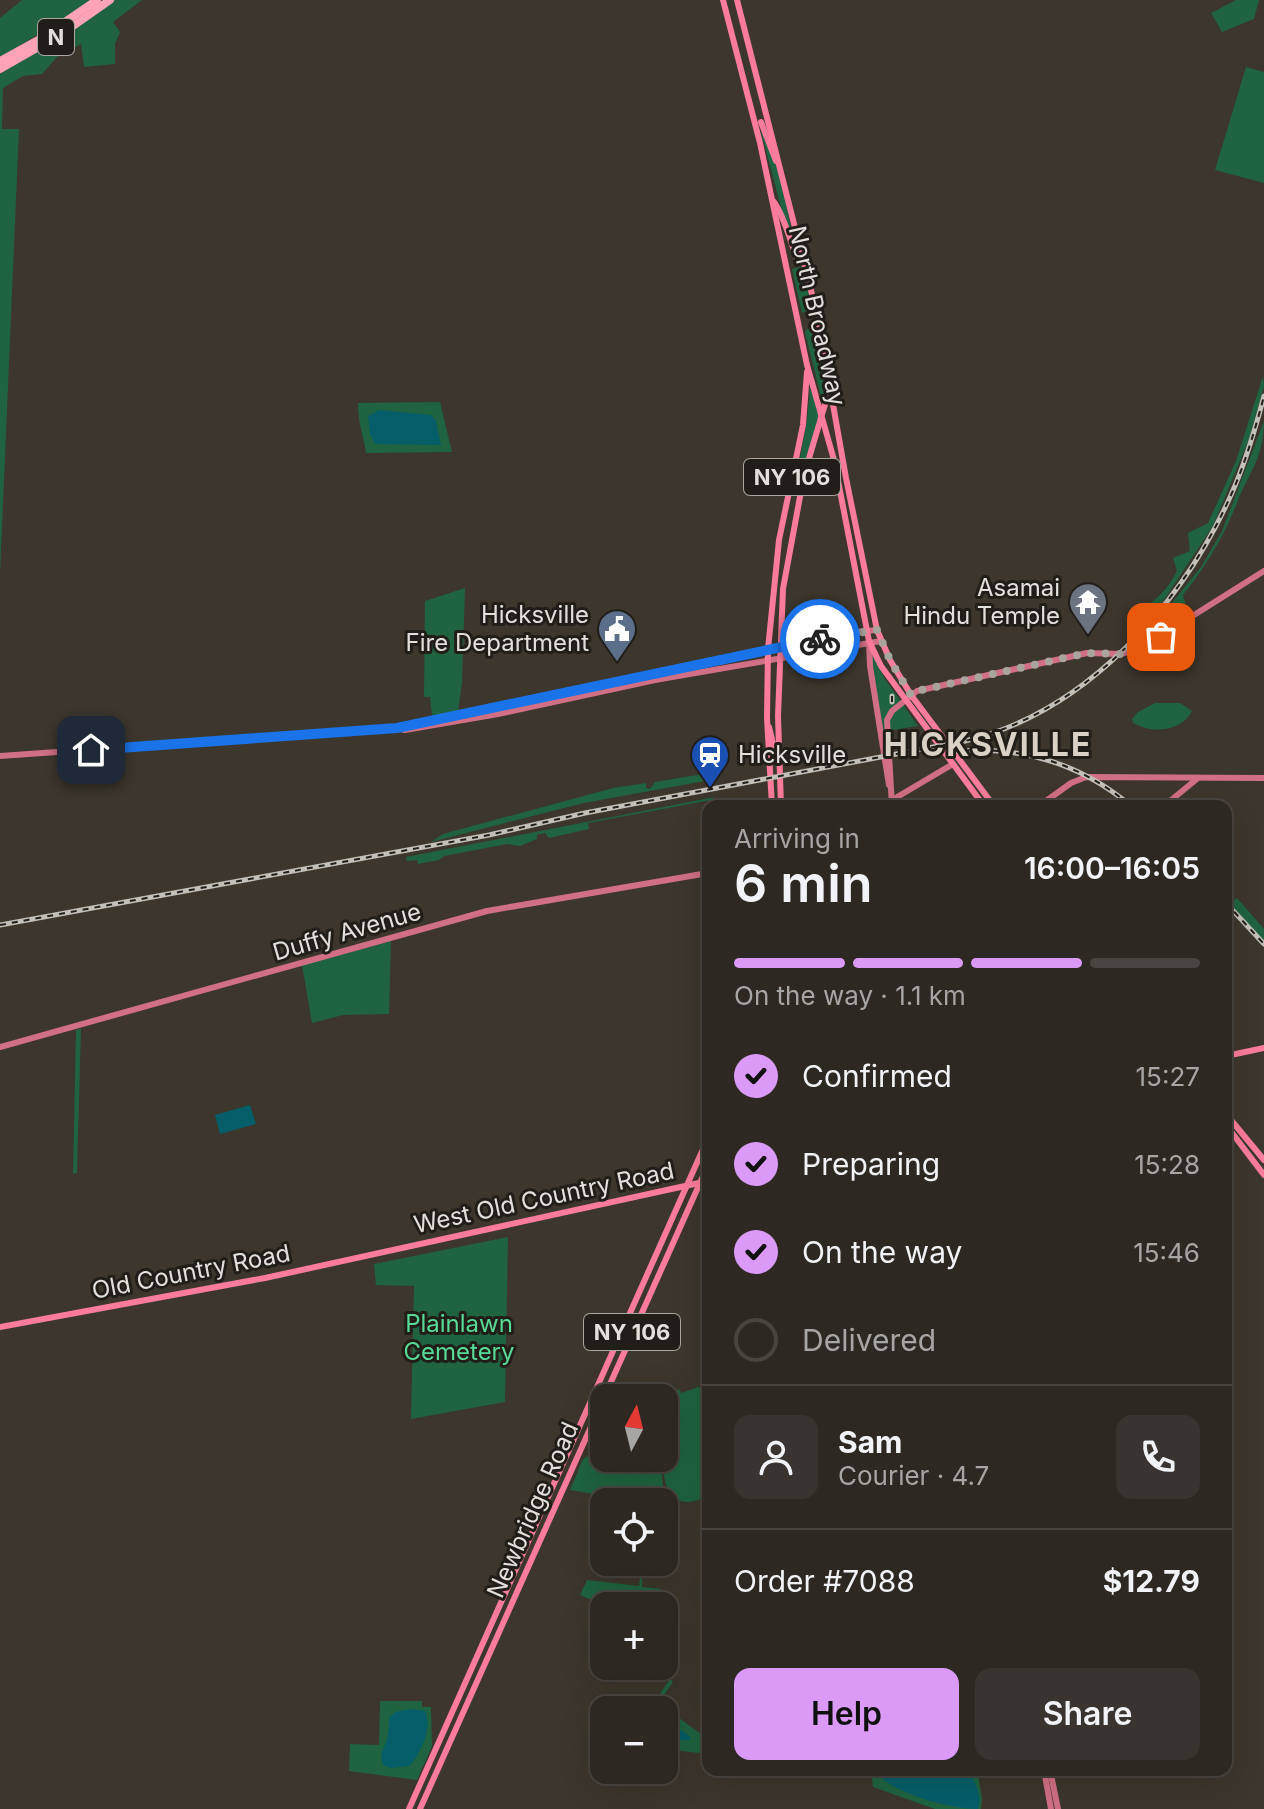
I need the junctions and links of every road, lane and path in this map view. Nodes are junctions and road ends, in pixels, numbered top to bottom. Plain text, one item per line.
1 (97, 0) edge
2 (110, 0) edge
3 (723, 0) edge
4 (737, 0) edge
5 (0, 61) edge
6 (0, 69) edge
7 (761, 122) dead end
8 (784, 179) junction
9 (772, 199) junction
10 (799, 263) dead end
11 (807, 365) junction
12 (830, 387) junction
13 (822, 417) junction
14 (1264, 571) edge
15 (867, 630) junction
16 (877, 630) junction
17 (869, 641) junction
18 (881, 641) junction
19 (779, 647) junction
20 (768, 649) junction
21 (779, 659) junction
22 (768, 661) junction
23 (600, 686) junction
24 (587, 695) junction
25 (908, 697) junction
26 (429, 723) junction
27 (768, 725) junction
28 (0, 756) edge
29 (780, 761) junction
30 (953, 764) junction
31 (1199, 777) junction
32 (1264, 778) edge
33 (775, 800) edge
34 (777, 800) edge
35 (891, 800) edge
36 (892, 800) edge
37 (897, 800) edge
38 (980, 800) edge
39 (989, 800) edge
40 (1047, 800) edge
41 (1171, 800) edge
42 (702, 874) edge
43 (0, 1047) edge
44 (1264, 1048) edge
45 (1232, 1055) edge
46 (1232, 1121) edge
47 (1232, 1133) edge
48 (702, 1151) edge
49 (1264, 1160) edge
50 (1264, 1175) edge
51 (702, 1182) edge
52 (686, 1186) junction
53 (702, 1186) edge
54 (388, 1250) joint
55 (0, 1327) edge
56 (449, 1720) junction
57 (458, 1723) junction
58 (1045, 1776) edge
59 (1051, 1776) edge
60 (409, 1809) edge
61 (420, 1809) edge
62 (1051, 1809) edge
63 (1058, 1809) edge

1 - 5 highway, N
2 - 6 highway, N
3 - 9 main road, North Broadway / NY 106
4 - 8 main road, North Broadway / NY 106
7 - 8 main road
8 - 12 main road, North Broadway / NY 106
9 - 10 main road
9 - 11 main road, North Broadway / NY 106
11 - 13 main road, North Broadway
11 - 20 main road, NY 106
12 - 13 main road, NY 106
12 - 16 main road, North Broadway
13 - 15 main road, North Broadway
13 - 19 main road, NY 106
14 - 25 main road
15 - 16 main road
15 - 17 main road, North Broadway
15 - 19 main road
16 - 18 main road, North Broadway
17 - 18 main road
17 - 21 main road
17 - 25 main road, North Broadway
17 - 35 main road
18 - 25 main road, North Broadway
19 - 20 main road
19 - 21 main road, NY 106
20 - 22 main road, NY 106
20 - 23 main road
21 - 22 main road
21 - 29 main road, NY 106
22 - 24 main road
22 - 27 main road, NY 106
23 - 24 main road
23 - 26 main road
24 - 26 main road
25 - 30 main road
25 - 36 main road
25 - 39 main road
26 - 28 main road
27 - 29 main road
27 - 33 main road, NY 106
29 - 34 main road, NY 106
30 - 37 main road
30 - 38 main road
31 - 32 main road
31 - 40 main road
31 - 41 main road
42 - 43 main road, Duffy Avenue
44 - 45 main road
46 - 49 main road
47 - 50 main road
48 - 52 main road, NY 106
51 - 52 main road, West Old Country Road
52 - 54 main road, West Old Country Road
52 - 56 main road, Newbridge Road / NY 106
53 - 57 main road, Newbridge Road / NY 106
54 - 55 main road, Old Country Road
56 - 57 main road
56 - 60 main road, Newbridge Road / NY 106
57 - 61 main road, Newbridge Road / NY 106
58 - 62 main road
59 - 63 main road

